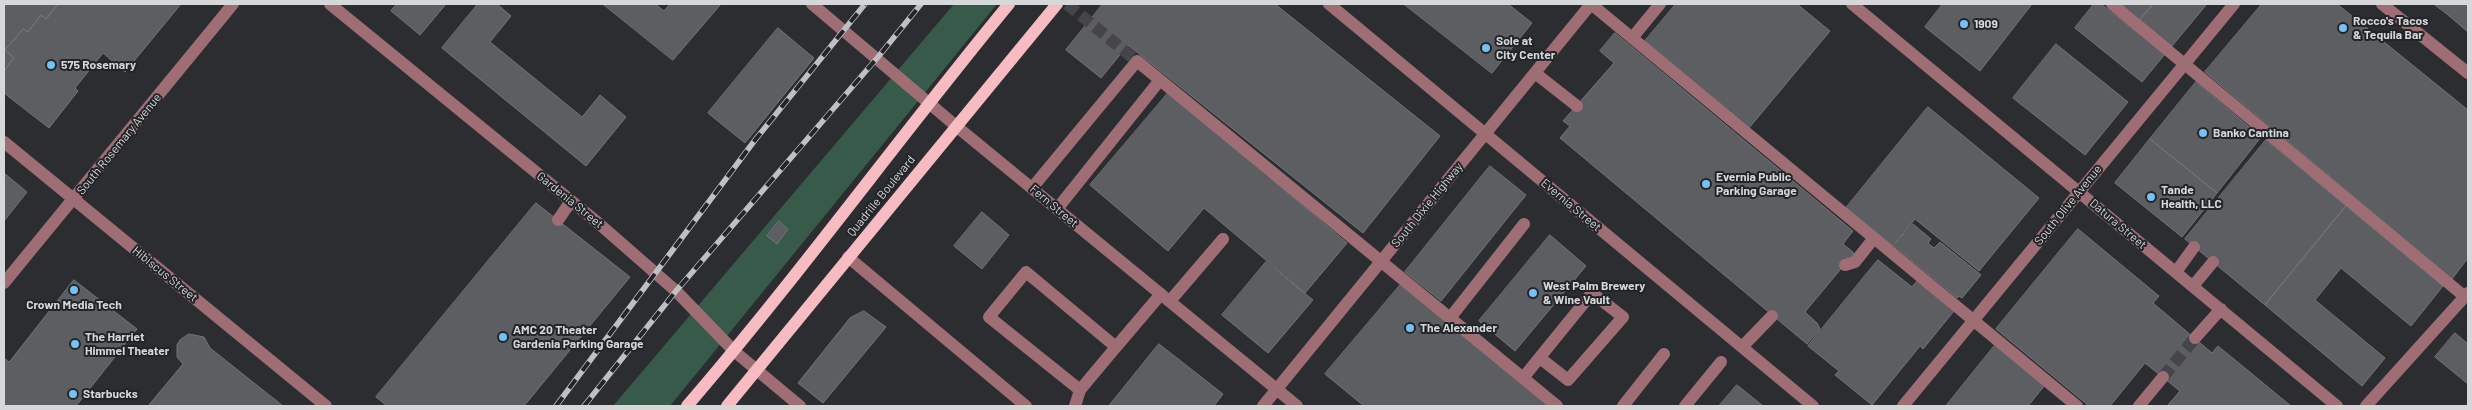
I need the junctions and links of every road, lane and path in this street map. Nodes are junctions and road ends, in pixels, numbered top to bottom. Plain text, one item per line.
1 (233, 4) edge
2 (330, 4) edge
3 (812, 4) edge
4 (1009, 4) edge
5 (1057, 4) edge
6 (1329, 4) edge
7 (1591, 4) edge
8 (1660, 4) edge
9 (1852, 4) edge
10 (2112, 4) edge
11 (2234, 4) edge
12 (2382, 4) edge
13 (1632, 38) junction
14 (2185, 64) junction
15 (1535, 73) junction
16 (2468, 74) edge
17 (1160, 80) junction
18 (928, 102) junction
19 (1577, 106) dead end
20 (956, 126) junction
21 (1485, 134) junction
22 (4, 142) edge
23 (1032, 188) junction
24 (2080, 192) junction
25 (73, 199) junction
26 (571, 201) junction
27 (1057, 209) junction
28 (558, 220) dead end
29 (1524, 224) dead end
30 (1874, 238) junction
31 (1223, 239) dead end
32 (2194, 247) dead end
33 (848, 257) junction
34 (1381, 262) junction
35 (2213, 262) dead end
36 (1845, 265) dead end
37 (2176, 272) junction
38 (4, 283) edge
39 (2193, 286) junction
40 (2466, 295) edge
41 (1165, 298) junction
42 (2221, 309) junction
43 (1772, 316) dead end
44 (1450, 318) junction
45 (1973, 321) junction
46 (2195, 338) tunnel mouth
47 (1116, 347) junction
48 (1742, 347) junction
49 (734, 351) junction
50 (1664, 354) dead end
51 (1540, 358) junction
52 (1721, 362) dead end
53 (756, 370) junction
54 (2163, 377) tunnel mouth
55 (1524, 378) junction
56 (1277, 389) junction
57 (1080, 390) junction
58 (326, 406) edge
59 (687, 406) edge
60 (727, 406) edge
61 (800, 406) edge
62 (1026, 406) edge
63 (1075, 406) edge
64 (1263, 406) edge
65 (1298, 406) edge
66 (1558, 406) edge
67 (1623, 406) edge
68 (1684, 406) edge
69 (1813, 406) edge
70 (1903, 406) edge
71 (2077, 406) edge
72 (2139, 406) edge
73 (2338, 406) edge
74 (2366, 406) edge

1 - 25 street, South Rosemary Avenue
2 - 26 street, Gardenia Street
3 - 18 street, Fern Street
4 - 18 main road, Quadrille Boulevard
5 - 20 main road, Quadrille Boulevard
6 - 21 street, Evernia Street
7 - 13 street
7 - 15 street, South Dixie Highway
8 - 13 street
9 - 24 street, Datura Street
10 - 14 street
11 - 14 street, South Olive Avenue
12 - 16 street
13 - 30 street
14 - 24 street, South Olive Avenue
14 - 40 street
15 - 19 street
15 - 21 street, South Dixie Highway
17 - 23 street
17 - 27 street
17 - 34 street
18 - 20 street, Fern Street
18 - 49 main road, Quadrille Boulevard
20 - 23 street, Fern Street
20 - 33 main road, Quadrille Boulevard
21 - 34 street, South Dixie Highway
21 - 48 street, Evernia Street
22 - 25 street, Hibiscus Street
23 - 27 street, Fern Street
24 - 37 street, Datura Street
24 - 45 street, South Olive Avenue
25 - 38 street, South Rosemary Avenue
25 - 58 street, Hibiscus Street
26 - 28 street
26 - 49 street, Gardenia Street
27 - 41 street, Fern Street
29 - 44 street
30 - 36 street
30 - 45 street
31 - 41 street
32 - 37 street
33 - 53 main road, Quadrille Boulevard
33 - 62 street
34 - 44 street
34 - 56 street, South Dixie Highway
35 - 39 street
37 - 39 street, Datura Street
39 - 42 street, Datura Street
40 - 74 street
41 - 47 street
41 - 56 street, Fern Street
42 - 46 street
42 - 73 street, Datura Street
43 - 48 street
44 - 55 street
45 - 70 street, South Olive Avenue
45 - 71 street
47 - 57 street
47 - 57 street
48 - 69 street, Evernia Street
49 - 53 street, Gardenia Street
49 - 59 main road, Quadrille Boulevard
50 - 67 street
51 - 51 street
51 - 55 street
52 - 68 street
53 - 60 main road, Quadrille Boulevard
53 - 61 street, Gardenia Street
54 - 72 street
55 - 66 street
56 - 64 street, South Dixie Highway
56 - 65 street, Fern Street
57 - 63 street

